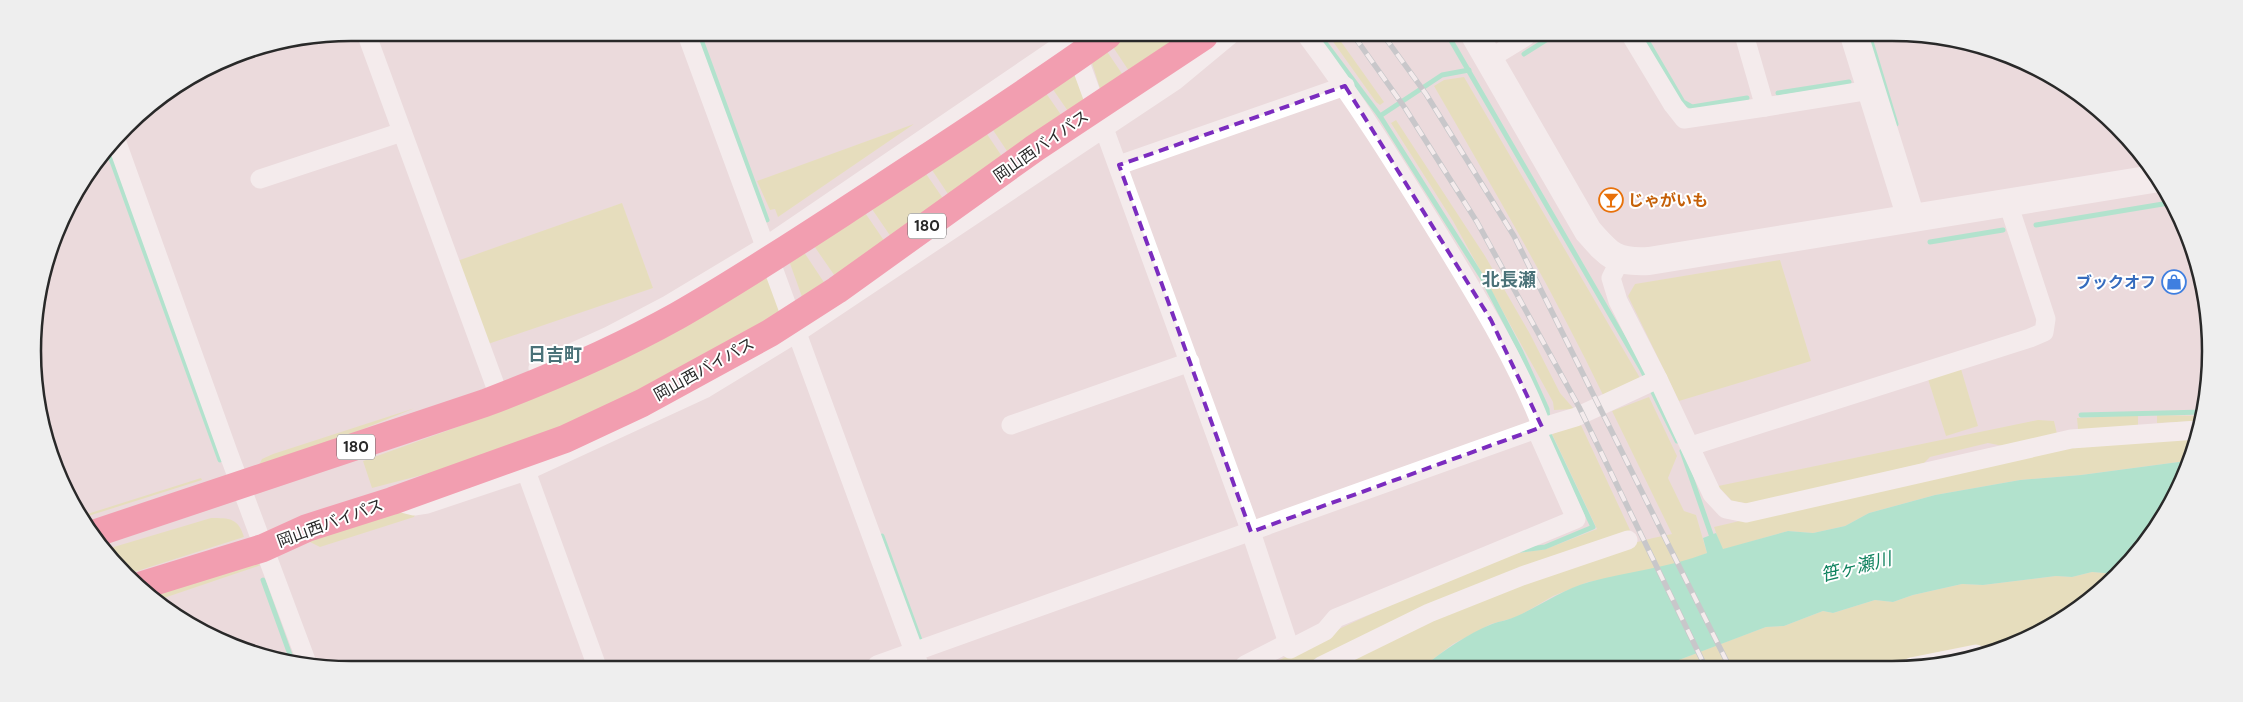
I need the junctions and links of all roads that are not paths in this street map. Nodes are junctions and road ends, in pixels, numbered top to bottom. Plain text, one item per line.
1 (369, 41) edge
2 (691, 41) edge
3 (1066, 41) edge
4 (1075, 41) edge
5 (1099, 41) edge
6 (1196, 41) edge
7 (1223, 41) edge
8 (1311, 41) edge
9 (1509, 41) edge
10 (1634, 41) edge
11 (1746, 41) edge
12 (1856, 41) edge
13 (1482, 48) edge
14 (1345, 86) junction
15 (1870, 90) junction
16 (1765, 107) junction
17 (1104, 128) junction
18 (402, 132) junction
19 (118, 147) edge
20 (1119, 165) junction
21 (260, 179) dead end
22 (2150, 179) edge
23 (2008, 203) junction
24 (1911, 218) junction
25 (766, 246) junction
26 (1620, 260) junction
27 (798, 332) junction
28 (1190, 362) junction
29 (1652, 382) junction
30 (495, 384) junction
31 (1011, 425) dead end
32 (1544, 427) junction
33 (2191, 431) edge
34 (1691, 446) junction
35 (344, 451) junction
36 (526, 471) junction
37 (240, 484) junction
38 (392, 501) junction
39 (99, 532) edge
40 (1251, 532) junction
41 (1628, 540) dead end
42 (263, 548) junction
43 (147, 584) edge
44 (1288, 643) junction
45 (305, 657) edge
46 (916, 658) edge
47 (595, 661) edge
48 (899, 661) edge
49 (1253, 661) edge
50 (1331, 661) edge

1 - 18 street
2 - 25 street
3 - 25 street
4 - 17 street
5 - 35 highway, 180
6 - 38 highway, 岡山西バイパス / 180
7 - 17 street
8 - 14 street
9 - 13 street
10 - 16 street
11 - 16 street
12 - 15 street
13 - 26 street
14 - 20 street
14 - 32 street
15 - 16 street
15 - 24 street
17 - 20 street
17 - 27 street
18 - 21 street
18 - 30 street
19 - 37 street
20 - 28 street
22 - 23 street
23 - 24 street
23 - 34 street
24 - 26 street
25 - 27 street
25 - 30 street
26 - 29 street
27 - 36 street
27 - 46 street
28 - 31 street
28 - 40 street
29 - 32 street
29 - 34 street
30 - 35 street
32 - 40 street
32 - 44 street
33 - 34 street
35 - 37 highway, 180
36 - 38 street
36 - 47 street
37 - 39 highway, 180
37 - 42 street
38 - 42 highway, 岡山西バイパス / 180
40 - 44 street
40 - 46 street
41 - 50 street
42 - 43 highway, 岡山西バイパス / 180
42 - 45 street
44 - 49 street
46 - 48 street

